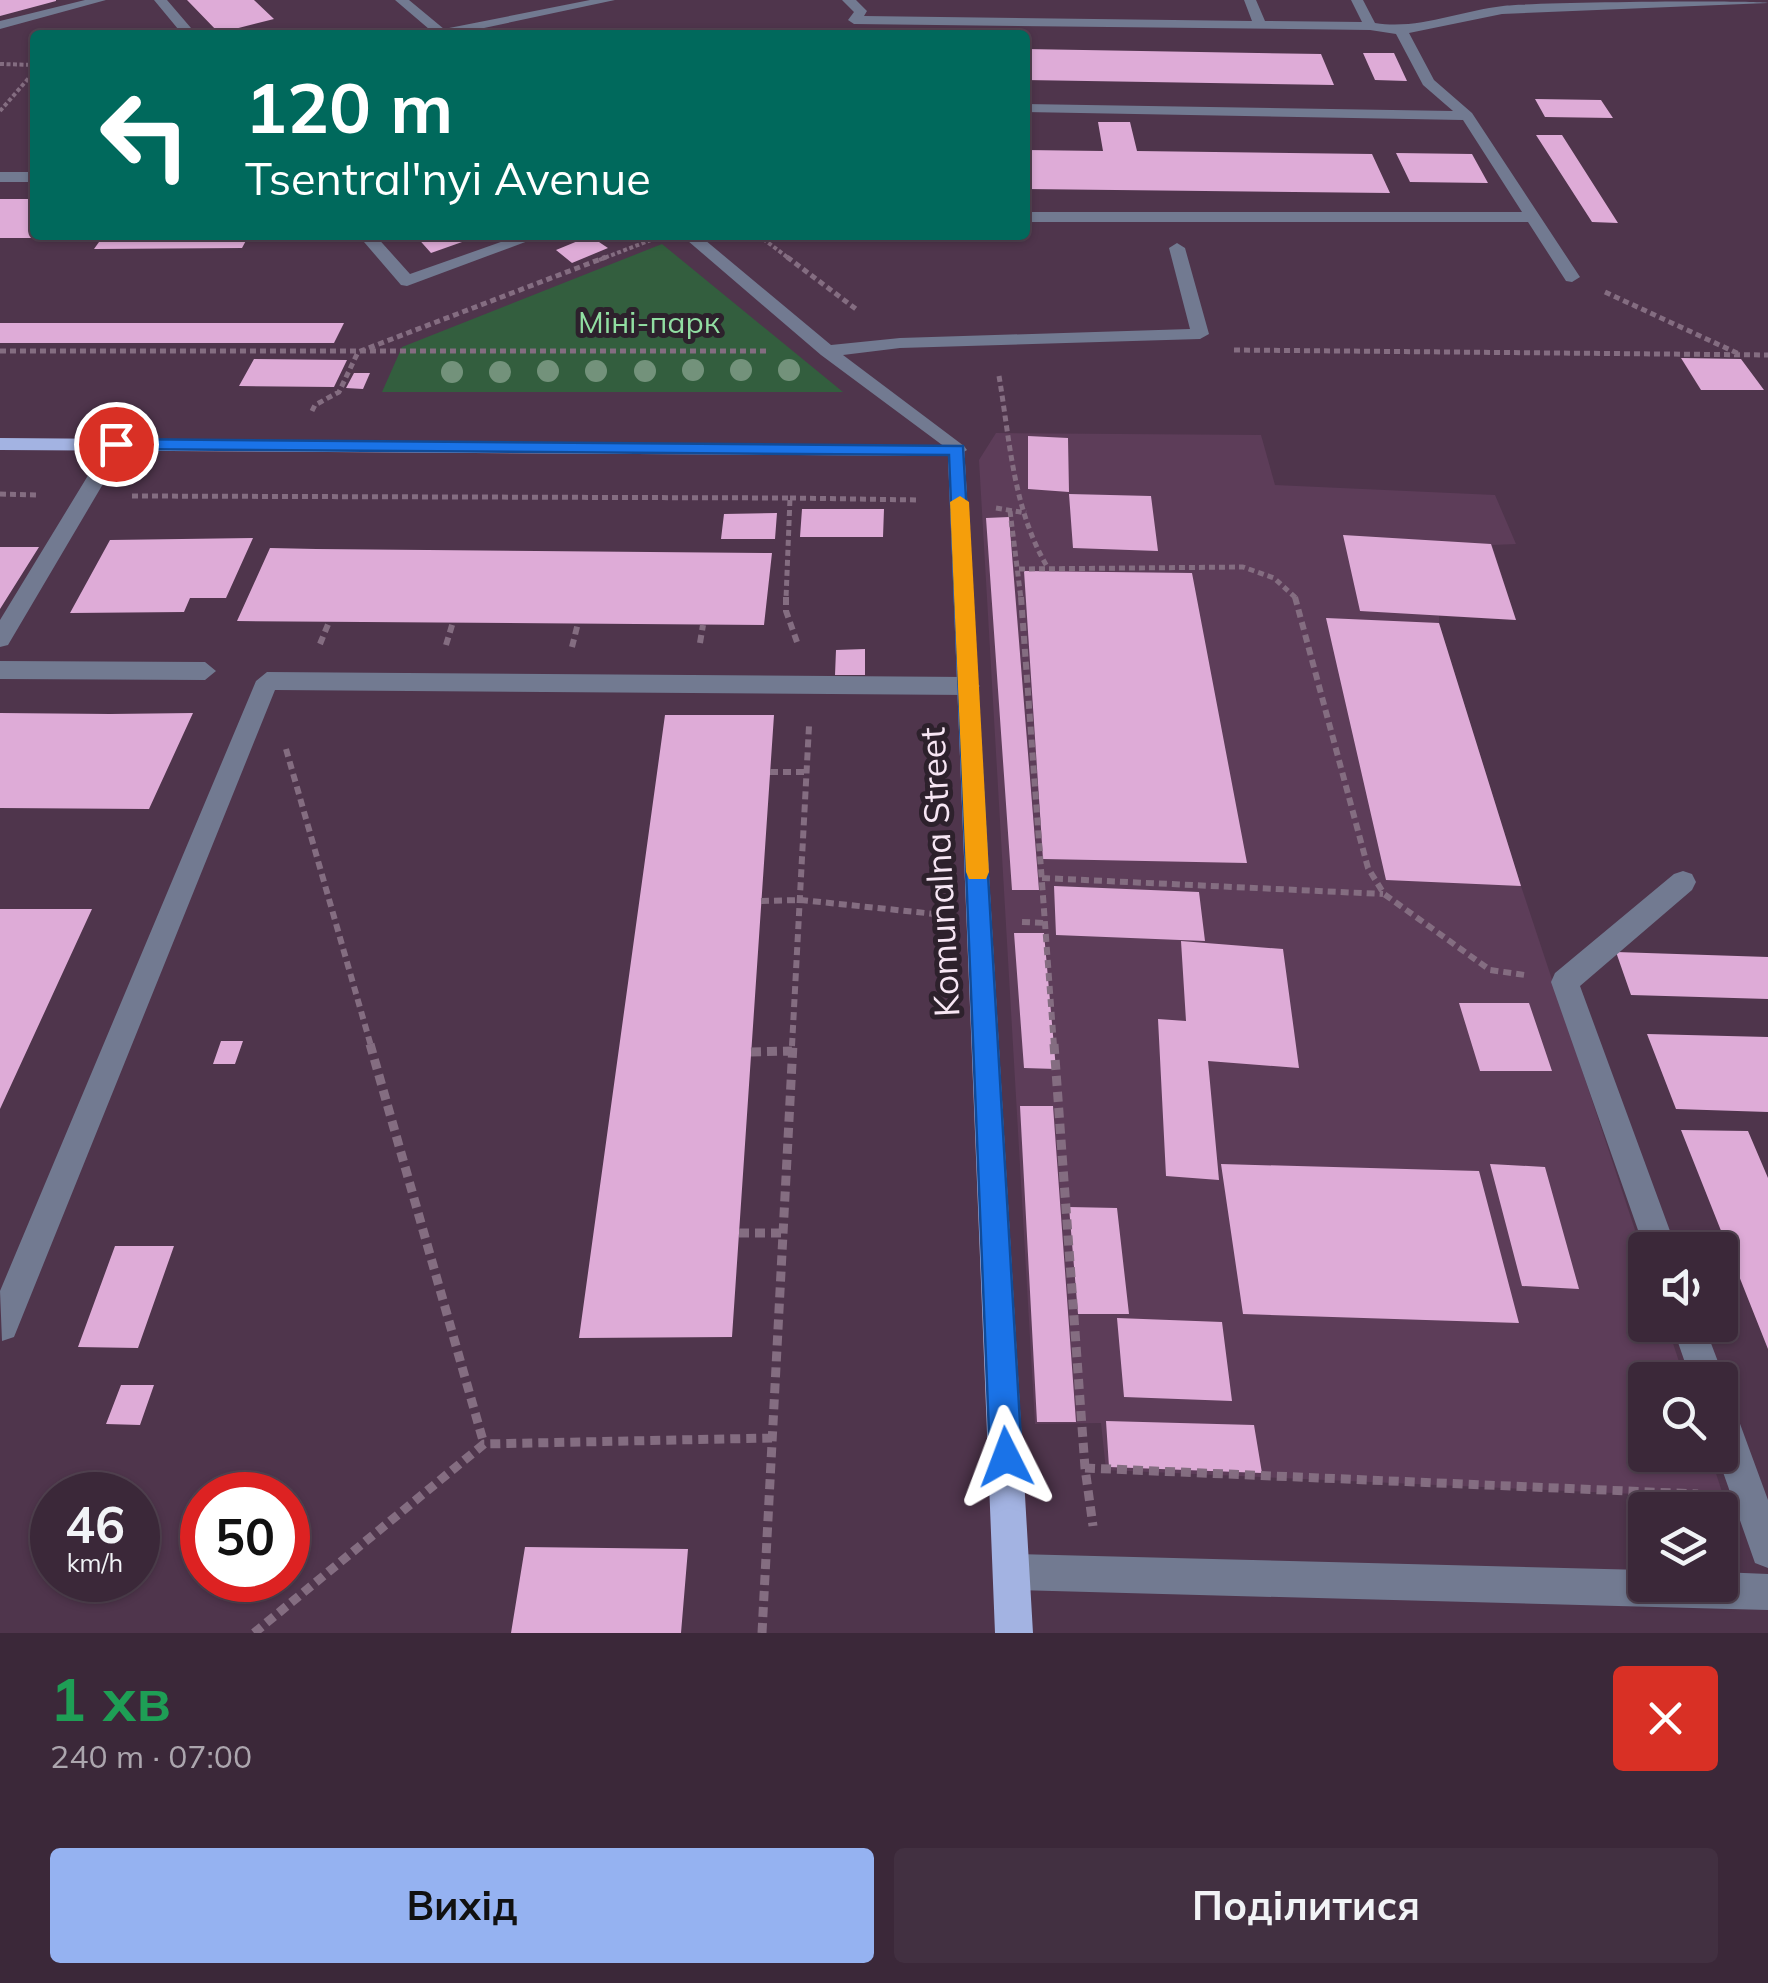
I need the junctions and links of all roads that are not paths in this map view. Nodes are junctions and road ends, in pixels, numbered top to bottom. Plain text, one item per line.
1 (100, 0) edge
2 (160, 0) edge
3 (400, 0) edge
4 (609, 0) edge
5 (848, 0) edge
6 (1250, 0) edge
7 (1357, 0) edge
8 (1764, 0) edge
9 (1260, 24) junction
10 (0, 25) edge
11 (1370, 26) junction
12 (854, 27) edge
13 (186, 30) edge
14 (438, 30) edge
15 (463, 30) edge
16 (1401, 32) junction
17 (1030, 108) edge
18 (1467, 116) junction
19 (0, 177) edge
20 (30, 177) edge
21 (1030, 217) edge
22 (1532, 217) junction
23 (370, 240) edge
24 (522, 240) edge
25 (695, 240) edge
26 (1177, 248) dead end
27 (1572, 277) road end
28 (827, 352) junction
29 (0, 444) edge
30 (116, 444) junction
31 (957, 450) junction
32 (0, 639) edge
33 (0, 670) edge
34 (205, 671) dead end
35 (968, 686) junction
36 (1683, 882) dead end
37 (1655, 1232) edge
38 (2, 1326) edge
39 (1738, 1465) edge
40 (1768, 1550) edge
41 (1012, 1572) junction
42 (1768, 1592) edge
43 (1014, 1633) edge

1 - 10 street
2 - 13 street
3 - 14 street
4 - 15 street
5 - 12 street
6 - 9 street
7 - 11 street
8 - 16 street
9 - 11 street
9 - 12 street
11 - 16 street
16 - 18 street
17 - 18 street
18 - 22 street
19 - 20 street
21 - 22 street
22 - 27 street
23 - 24 street
25 - 28 street
26 - 28 street
28 - 31 street
29 - 30 main road
30 - 31 main road
30 - 32 street
31 - 35 main road, Komunalna Street
33 - 34 street
35 - 38 street
35 - 41 main road, Komunalna Street
36 - 37 street
39 - 40 street
41 - 42 street
41 - 43 main road, Komunalna Street

